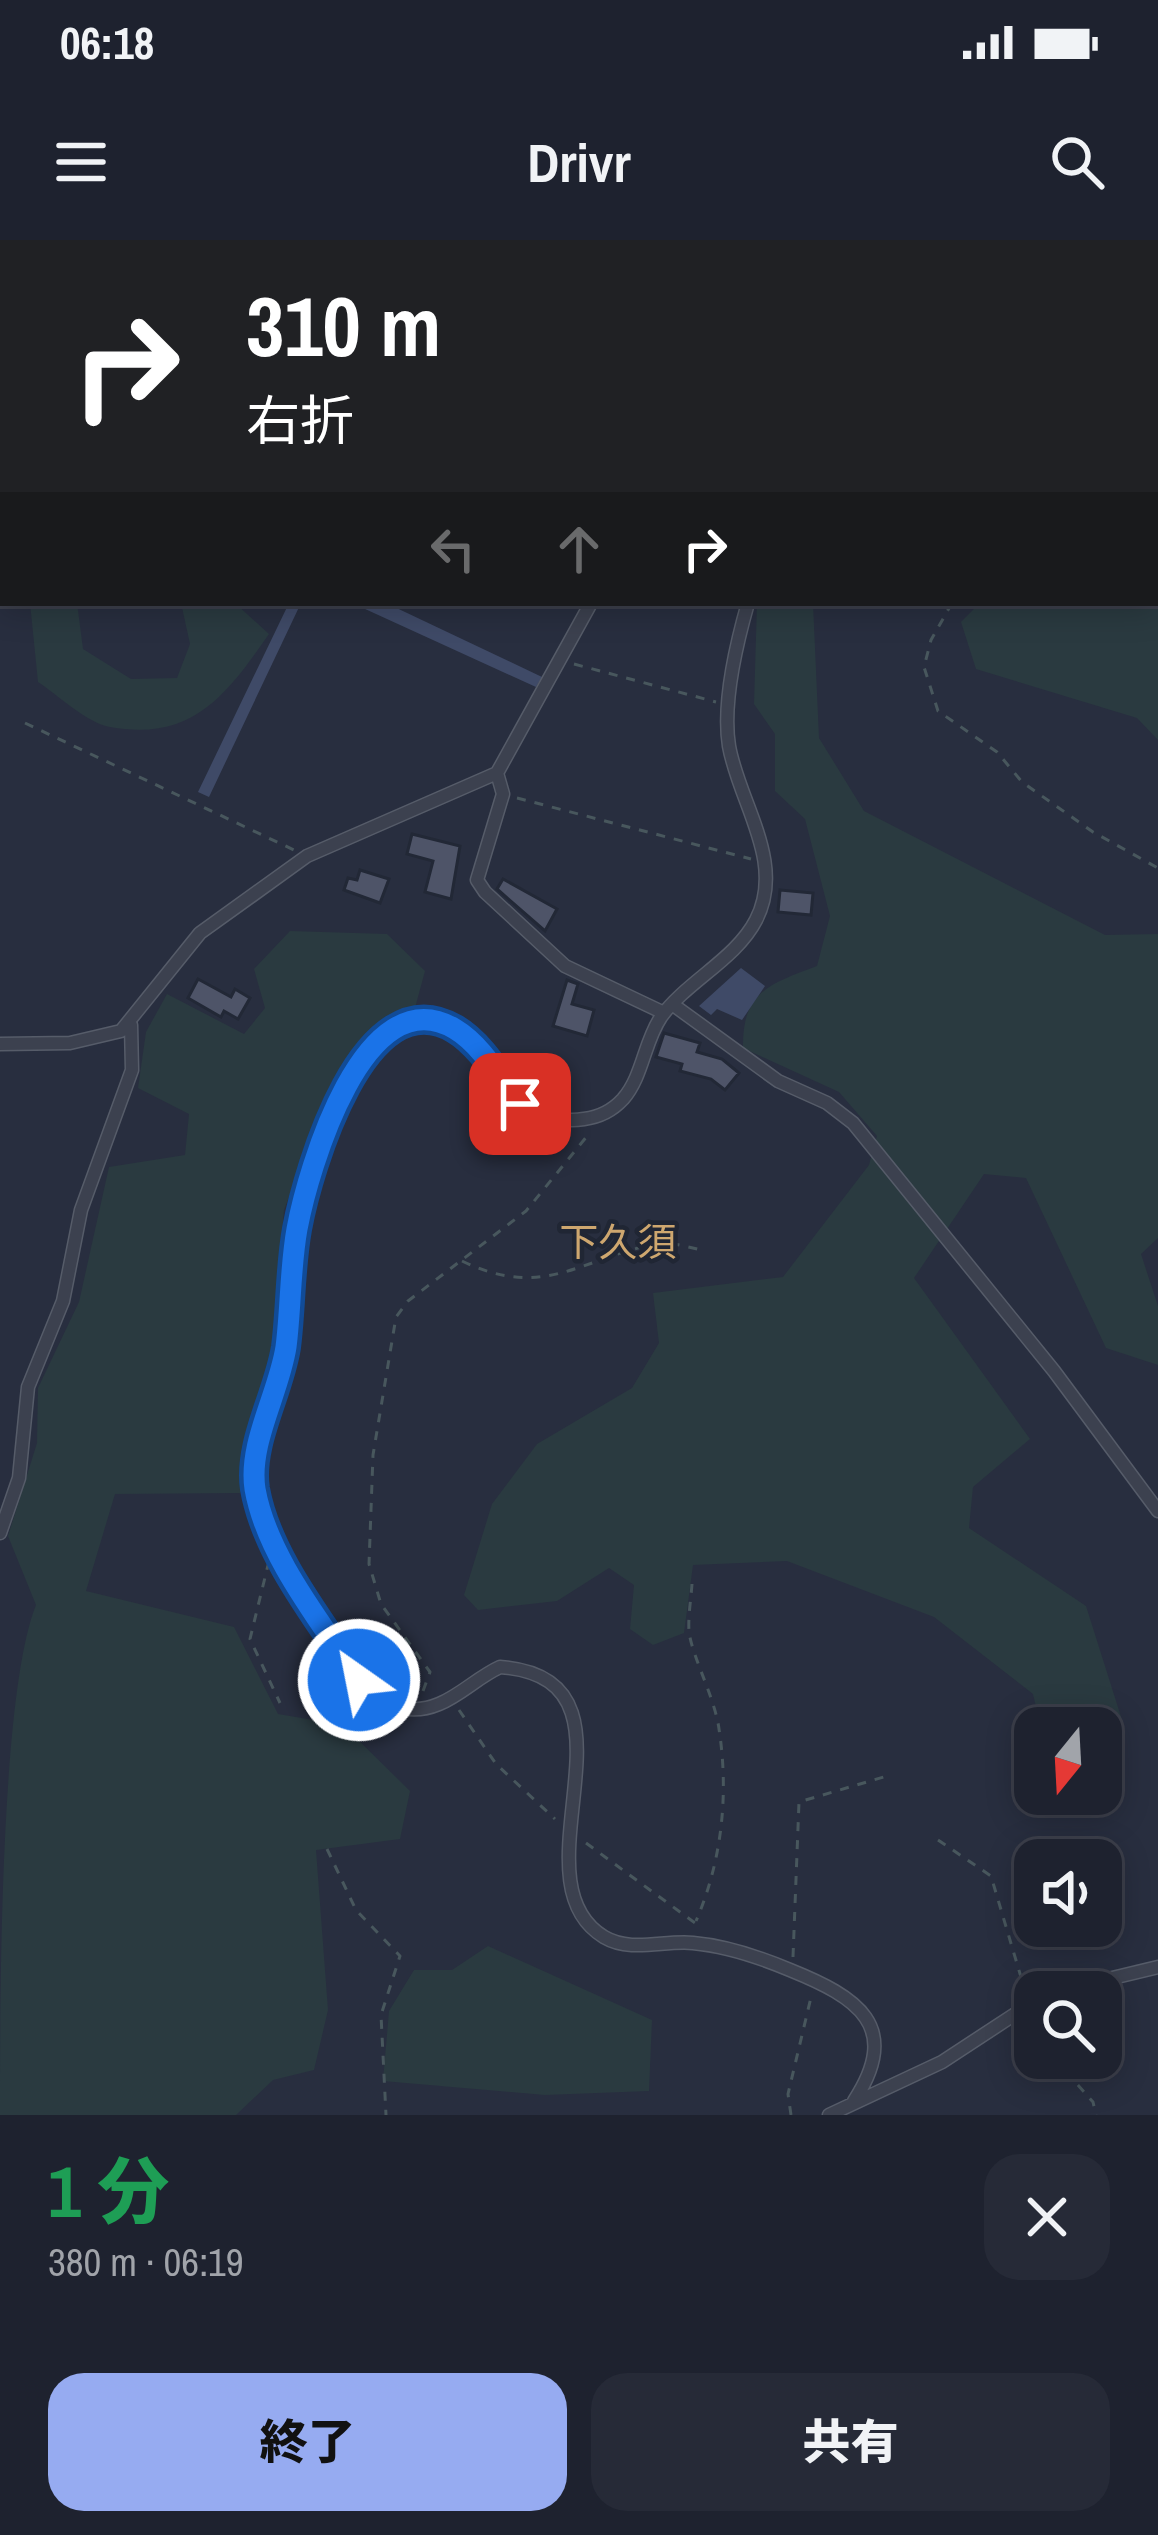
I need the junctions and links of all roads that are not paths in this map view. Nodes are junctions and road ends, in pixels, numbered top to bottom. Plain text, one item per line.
1 (589, 606) edge
2 (747, 606) edge
3 (497, 773) junction
4 (668, 1009) junction
5 (131, 1024) junction
6 (0, 1044) edge
7 (1158, 1511) edge
8 (0, 1532) edge
9 (1158, 1967) edge
10 (1122, 1976) edge
11 (1014, 2015) edge
12 (854, 2101) junction
13 (829, 2115) edge

1 - 3 street
2 - 4 street
3 - 4 street
3 - 5 street
4 - 7 street
4 - 12 street
5 - 6 street
5 - 8 street
9 - 10 street
11 - 12 street
12 - 13 street

